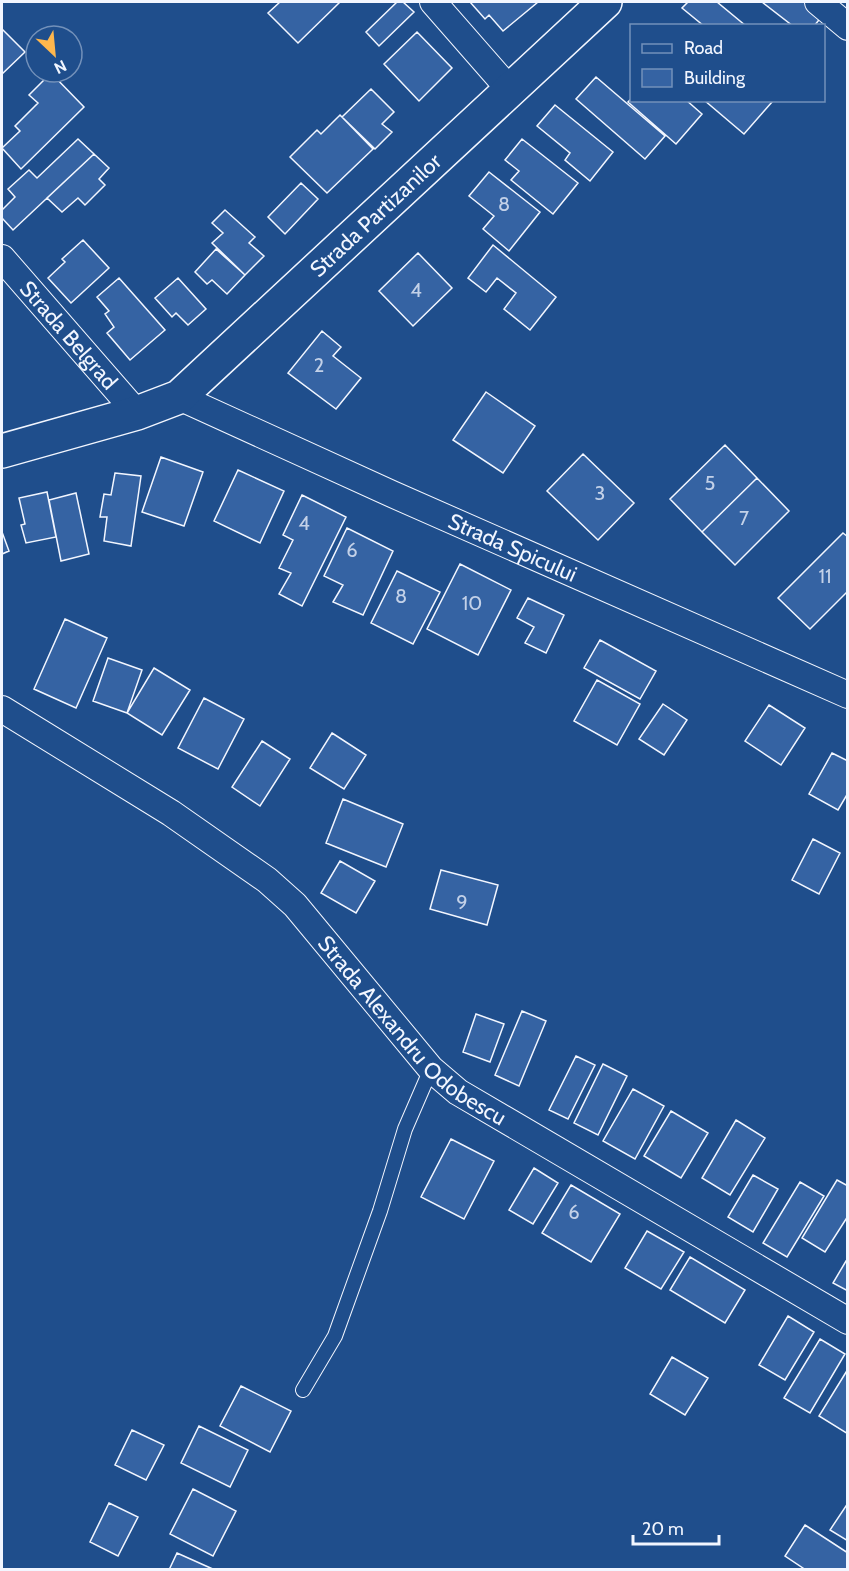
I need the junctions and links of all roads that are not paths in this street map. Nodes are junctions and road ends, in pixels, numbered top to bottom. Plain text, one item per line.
1 (433, 2) edge
2 (605, 2) edge
3 (818, 2) edge
4 (848, 27) edge
5 (510, 90) junction
6 (2, 258) edge
7 (179, 397) junction
8 (137, 413) junction
9 (2, 452) edge
10 (848, 695) edge
11 (2, 710) edge
12 (431, 1069) junction
13 (848, 1321) edge
14 (303, 1390) dead end

1 - 5 street
2 - 5 street, Strada Partizanilor
3 - 4 street
5 - 7 street, Strada Partizanilor
6 - 8 street, Strada Belgrad
7 - 8 street, Strada Partizanilor
7 - 10 street, Strada Spicului
8 - 9 street, Strada Partizanilor
11 - 12 street, Strada Alexandru Odobescu
12 - 13 street, Strada Alexandru Odobescu
12 - 14 lane

